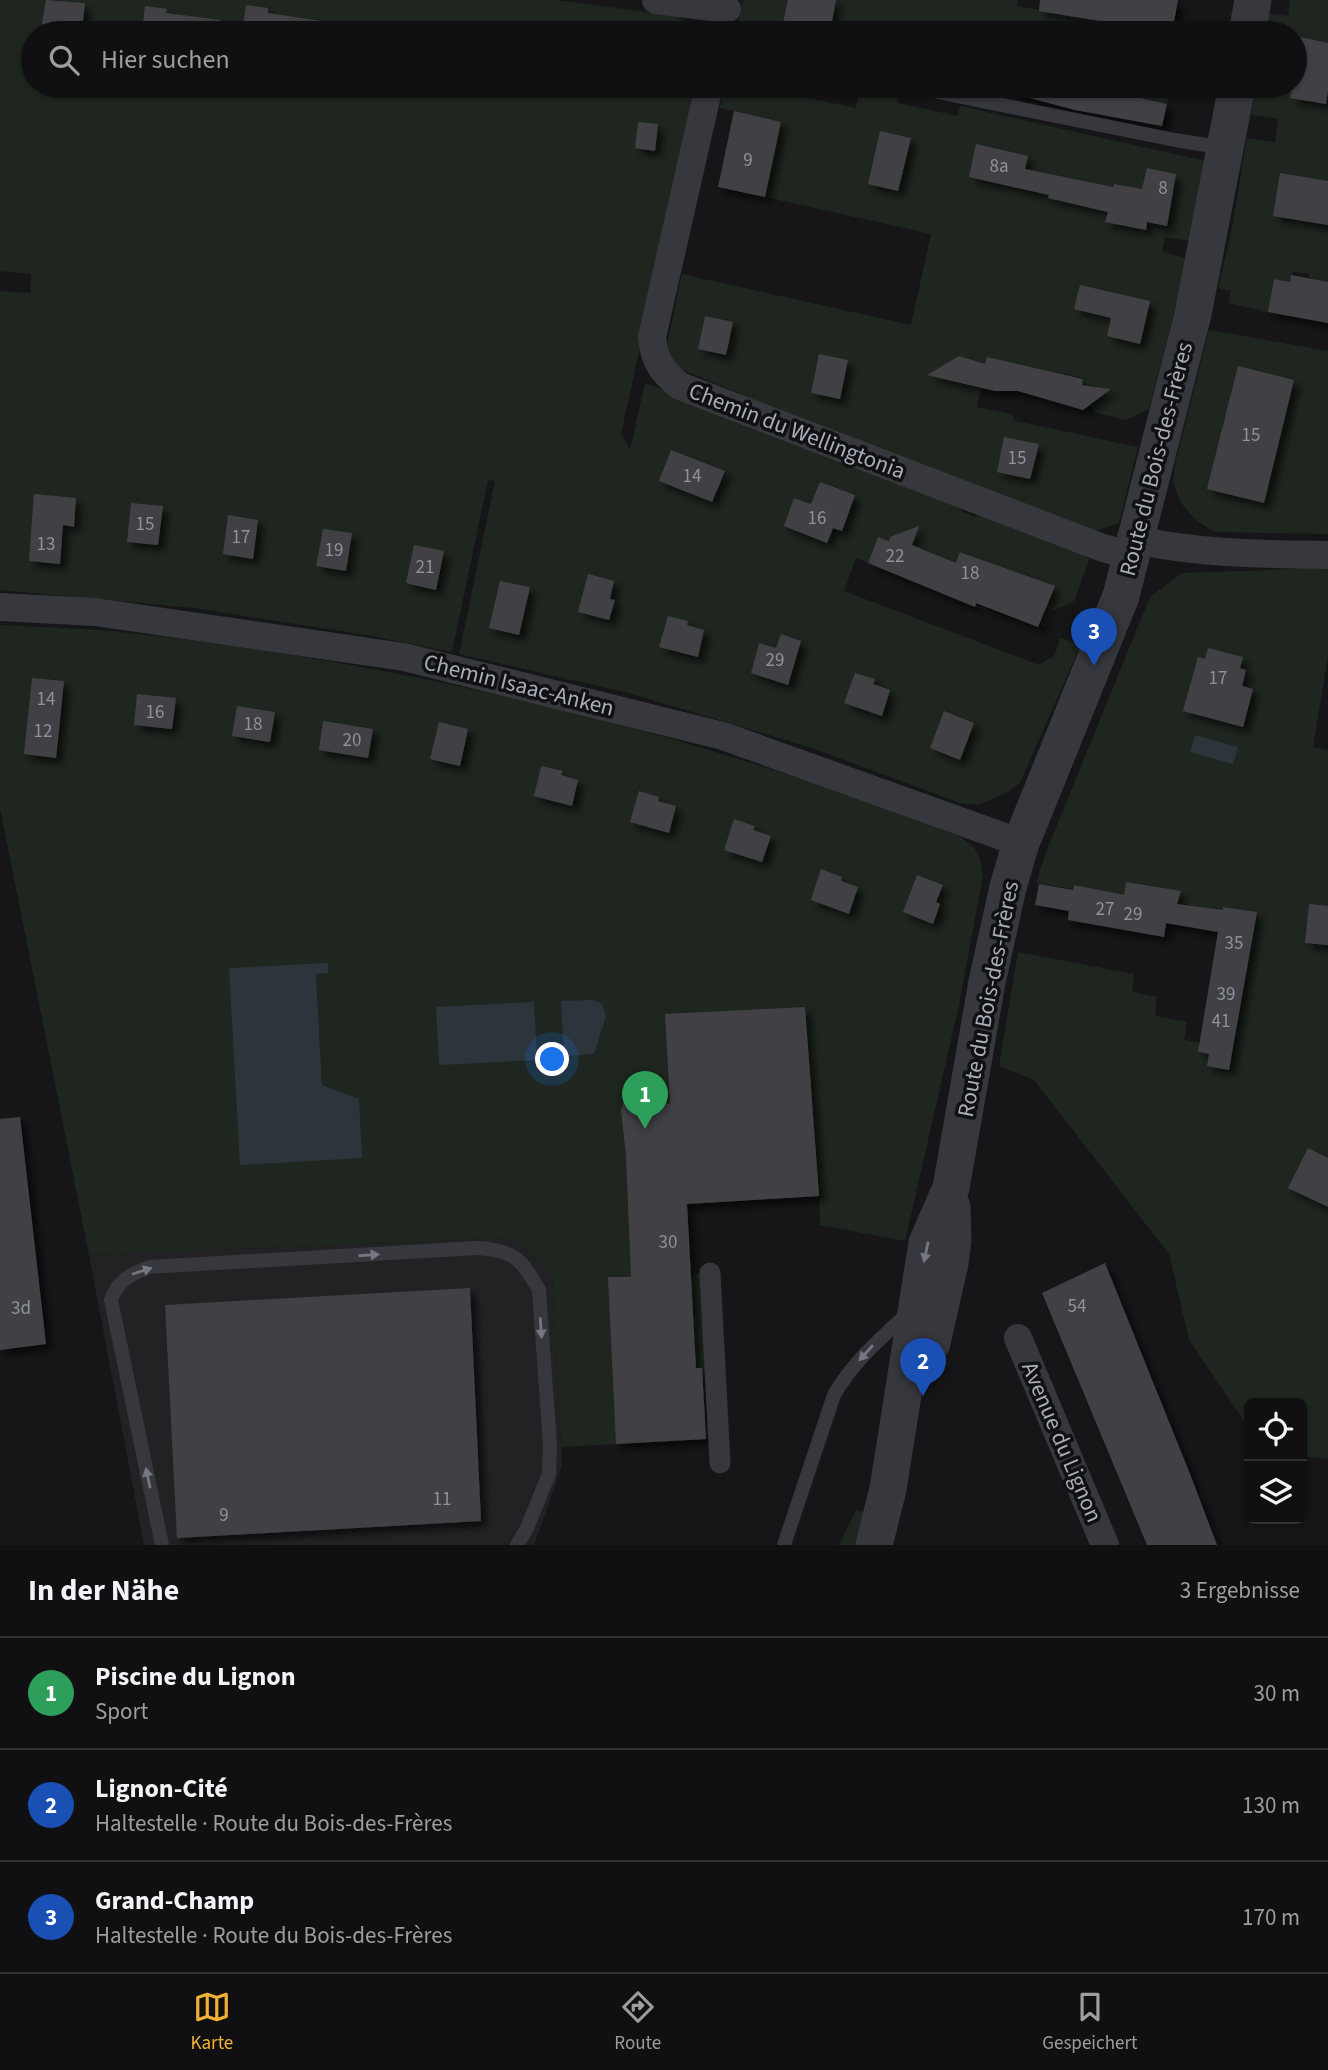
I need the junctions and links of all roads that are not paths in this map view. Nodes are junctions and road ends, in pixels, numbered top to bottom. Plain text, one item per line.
1 (656, 0) edge
2 (1253, 0) edge
3 (726, 14) edge
4 (1249, 21) edge
5 (706, 98) edge
6 (967, 98) edge
7 (1235, 98) edge
8 (1225, 148) junction
9 (1134, 548) junction
10 (1328, 555) edge
11 (0, 607) edge
12 (1021, 843) junction
13 (951, 1188) junction
14 (710, 1273) dead end
15 (915, 1307) junction
16 (1018, 1338) dead end
17 (720, 1463) dead end
18 (162, 1545) edge
19 (517, 1545) edge
20 (784, 1545) edge
21 (874, 1545) edge
22 (894, 1545) edge
23 (1105, 1545) edge

1 - 3 street
2 - 4 street
5 - 9 street, Chemin du Wellingtonia
6 - 8 lane
7 - 8 street, Route du Bois-des-Frères
8 - 9 street, Route du Bois-des-Frères
9 - 10 street, Chemin du Wellingtonia
9 - 12 street, Route du Bois-des-Frères
11 - 12 street, Chemin Isaac-Anken
12 - 13 street, Route du Bois-des-Frères
13 -> 15 street, Route du Bois-des-Frères
13 - 22 street, Route du Bois-des-Frères
14 - 17 street
15 -> 20 lane
15 - 21 street, Route du Bois-des-Frères
16 - 23 street, Avenue du Lignon
18 -> 19 lane

